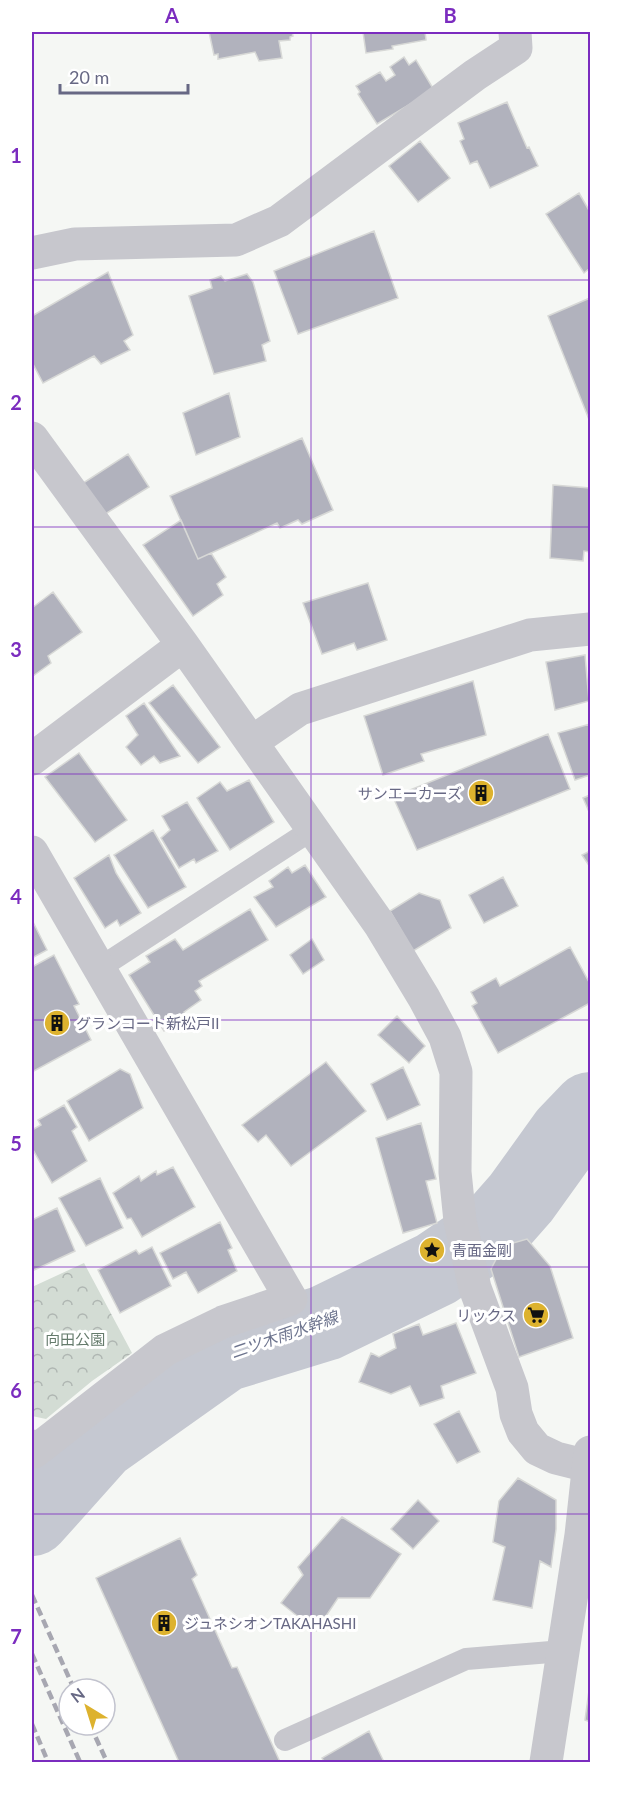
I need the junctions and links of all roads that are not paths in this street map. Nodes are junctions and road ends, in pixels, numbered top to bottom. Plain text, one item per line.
1 (515, 32) edge
2 (32, 253) edge
3 (32, 438) edge
4 (591, 629) edge
5 (183, 645) junction
6 (252, 742) junction
7 (32, 759) edge
8 (313, 829) junction
9 (32, 852) edge
10 (98, 969) junction
11 (32, 1446) edge
12 (589, 1459) edge
13 (586, 1535) edge
14 (563, 1652) junction
15 (285, 1740) dead end
16 (546, 1762) edge

1 - 2 street
3 - 5 street
4 - 6 street
5 - 6 street
5 - 7 street
6 - 8 street
8 - 10 lane
8 - 12 street
9 - 10 street
10 - 11 street
12 - 13 street
13 - 14 street
14 - 15 lane
14 - 16 street

